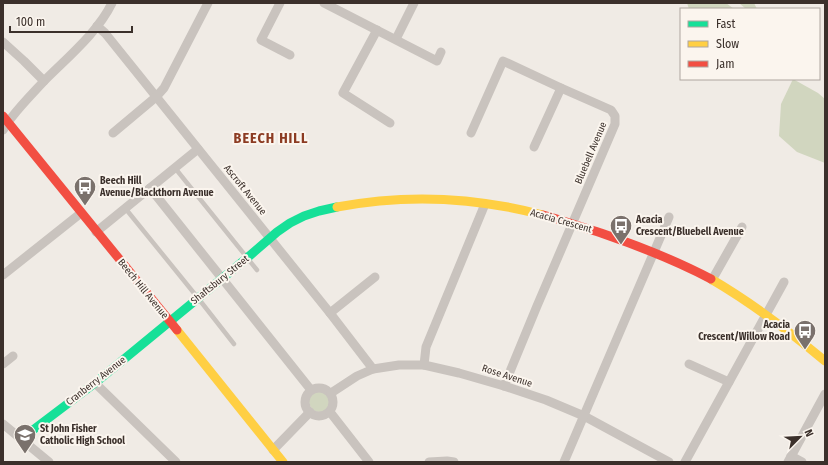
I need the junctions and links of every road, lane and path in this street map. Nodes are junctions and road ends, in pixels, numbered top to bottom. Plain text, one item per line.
1 (112, 3) edge
2 (208, 3) edge
3 (280, 3) edge
4 (324, 3) edge
5 (414, 3) edge
6 (339, 6) edge
7 (97, 26) junction
8 (377, 30) junction
9 (396, 39) junction
10 (3, 42) edge
11 (441, 52) dead end
12 (290, 55) dead end
13 (44, 81) junction
14 (560, 88) junction
15 (156, 97) junction
16 (5, 123) edge
17 (390, 124) dead end
18 (112, 133) dead end
19 (470, 133) dead end
20 (534, 147) dead end
21 (198, 149) junction
22 (175, 168) junction
23 (150, 188) junction
24 (485, 204) junction
25 (125, 208) junction
26 (81, 213) junction
27 (670, 217) dead end
28 (573, 224) junction
29 (742, 227) dead end
30 (96, 232) junction
31 (269, 238) junction
32 (654, 253) junction
33 (247, 258) junction
34 (257, 270) dead end
35 (3, 275) edge
36 (375, 277) dead end
37 (222, 279) junction
38 (712, 280) junction
39 (784, 282) dead end
40 (198, 298) junction
41 (330, 313) junction
42 (766, 314) junction
43 (170, 322) junction
44 (234, 344) dead end
45 (13, 356) dead end
46 (825, 361) edge
47 (3, 364) edge
48 (689, 364) dead end
49 (424, 365) junction
50 (373, 370) junction
51 (728, 382) junction
52 (95, 383) junction
53 (504, 386) junction
54 (311, 390) junction
55 (331, 393) junction
56 (825, 394) edge
57 (310, 412) junction
58 (330, 412) junction
59 (584, 416) junction
60 (3, 424) edge
61 (21, 439) junction
62 (277, 458) edge
63 (790, 459) edge
64 (49, 462) edge
65 (176, 462) edge
66 (369, 462) edge
67 (428, 462) edge
68 (454, 462) edge
69 (564, 462) edge
70 (669, 462) edge
71 (685, 462) edge
72 (802, 462) edge

1 - 7 street
2 - 15 street
3 - 12 street
4 - 6 street
5 - 9 street
6 - 8 street
7 - 13 street
7 - 15 street, Ascroft Avenue
8 - 9 street
8 - 17 street
9 - 11 street
10 - 13 street
13 - 16 street
14 - 19 street, Bluebell Avenue
14 - 20 street
14 - 28 street, Bluebell Avenue
15 - 18 street
15 - 21 street, Ascroft Avenue
16 - 26 street, Beech Hill Avenue
21 - 22 street
21 - 31 street, Ascroft Avenue
22 - 23 street
22 - 33 lane
23 - 25 street
23 - 37 street
24 - 28 street, Acacia Crescent
24 - 31 street, Acacia Crescent
24 - 49 street
25 - 30 street
25 - 40 lane
26 - 30 street, Beech Hill Avenue
26 - 35 street
27 - 32 street
28 - 32 street, Acacia Crescent
28 - 53 street, Bluebell Avenue
29 - 38 street
30 - 43 street, Beech Hill Avenue
31 - 33 street, Shaftsbury Street
31 - 41 street, Ascroft Avenue
32 - 38 street, Acacia Crescent
32 - 59 street
33 - 34 lane
33 - 37 street, Shaftsbury Street
36 - 41 street
37 - 40 street, Shaftsbury Street
37 - 54 street
38 - 42 street, Acacia Crescent
39 - 42 street
40 - 43 street, Shaftsbury Street
40 - 44 lane
41 - 50 street, Ascroft Avenue
42 - 46 street, Acacia Crescent
42 - 51 street
43 - 52 street, Cranberry Avenue
43 - 62 street, Beech Hill Avenue
45 - 47 street
48 - 51 street
49 - 50 street, Rose Avenue
49 - 53 street, Rose Avenue
50 - 55 street, Rose Avenue
51 - 71 street
52 - 61 street, Cranberry Avenue
52 - 65 street
53 - 59 street, Rose Avenue
54 - 55 street
54 - 57 street
55 - 58 street
56 - 63 street
57 - 58 street
57 - 62 street
58 - 66 street
59 - 69 street
59 - 70 street, Rose Avenue
60 - 61 street
61 - 64 street
63 - 72 street
67 - 68 street

